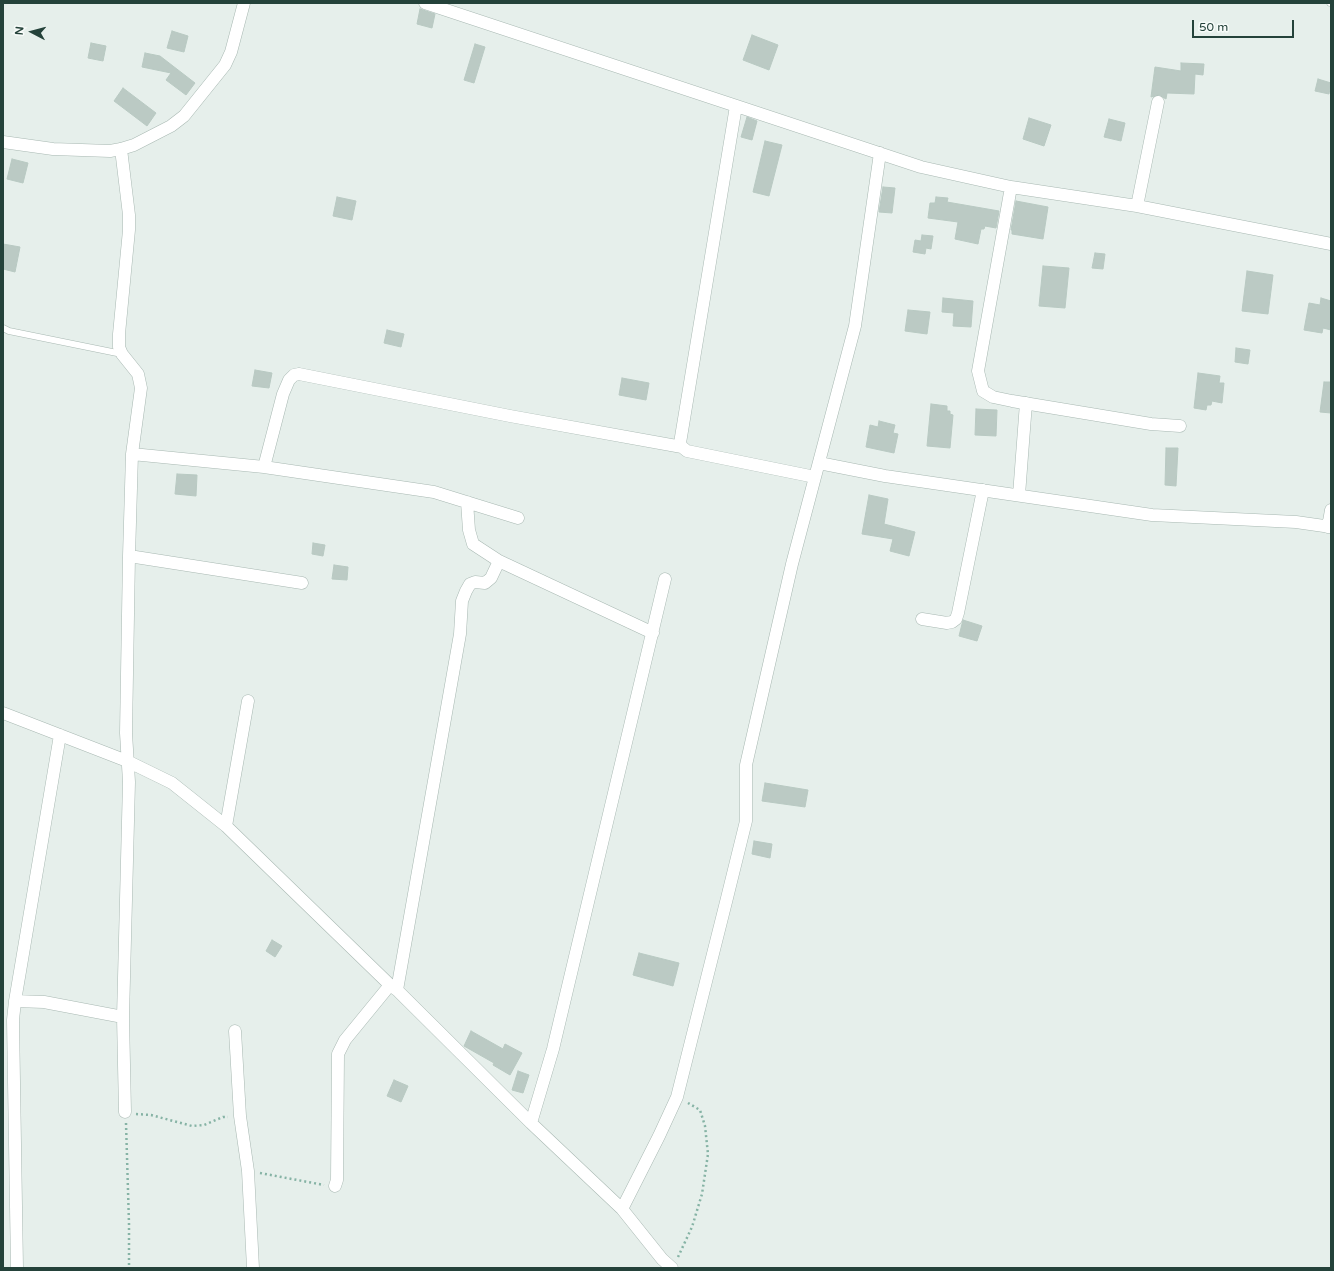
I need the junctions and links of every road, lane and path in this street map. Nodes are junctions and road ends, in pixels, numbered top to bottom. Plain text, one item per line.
1 (244, 3) edge
2 (425, 3) edge
3 (1158, 102) dead end
4 (736, 106) junction
5 (3, 142) edge
6 (121, 150) junction
7 (880, 154) junction
8 (1011, 187) junction
9 (1137, 206) junction
10 (1331, 244) edge
11 (3, 328) edge
12 (122, 354) junction
13 (1026, 403) junction
14 (1180, 426) dead end
15 (682, 447) junction
16 (132, 454) junction
17 (819, 463) junction
18 (264, 467) junction
19 (815, 477) junction
20 (983, 490) junction
21 (1019, 495) junction
22 (467, 502) junction
23 (1331, 510) edge
24 (518, 518) dead end
25 (1329, 527) edge
26 (129, 556) junction
27 (499, 561) junction
28 (665, 579) dead end
29 (302, 583) dead end
30 (922, 619) dead end
31 (652, 632) junction
32 (248, 701) dead end
33 (3, 713) edge
34 (60, 735) junction
35 (127, 761) junction
36 (226, 826) junction
37 (393, 987) junction
38 (15, 1001) junction
39 (123, 1016) junction
40 (8, 1018) edge
41 (235, 1031) dead end
42 (677, 1097) junction
43 (125, 1112) junction
44 (240, 1116) junction
45 (530, 1123) junction
46 (248, 1171) junction
47 (335, 1186) joint
48 (622, 1209) junction
49 (661, 1264) edge
50 (674, 1265) edge
51 (17, 1268) edge
52 (129, 1268) edge
53 (253, 1268) edge

1 - 6 street
2 - 4 street
3 - 9 street
4 - 7 street
4 - 15 street
5 - 6 street
6 - 12 street
7 - 8 street
7 - 17 street
8 - 9 street
8 - 13 street
9 - 10 street
11 - 12 lane
12 - 16 street
13 - 14 street
13 - 21 street
15 - 18 street
15 - 19 street
16 - 18 street
16 - 26 street
17 - 19 street
17 - 20 street
18 - 22 street
19 - 42 street
20 - 21 street
20 - 30 street
21 - 25 street
22 - 24 street
22 - 27 street
23 - 25 street
26 - 29 street
26 - 35 street
27 - 31 street
27 - 37 street
28 - 31 street
31 - 45 street
32 - 36 street
33 - 34 street
34 - 35 street
34 - 38 street
35 - 36 street
35 - 39 street
36 - 37 street
37 - 45 street
37 - 47 street
38 - 39 street
38 - 40 street
39 - 43 street
40 - 51 street
41 - 44 street
42 - 48 street
42 - 50 path
43 - 44 path
43 - 52 path
44 - 46 street
45 - 48 street
46 - 47 path
46 - 53 street
48 - 49 street
49 - 50 street

